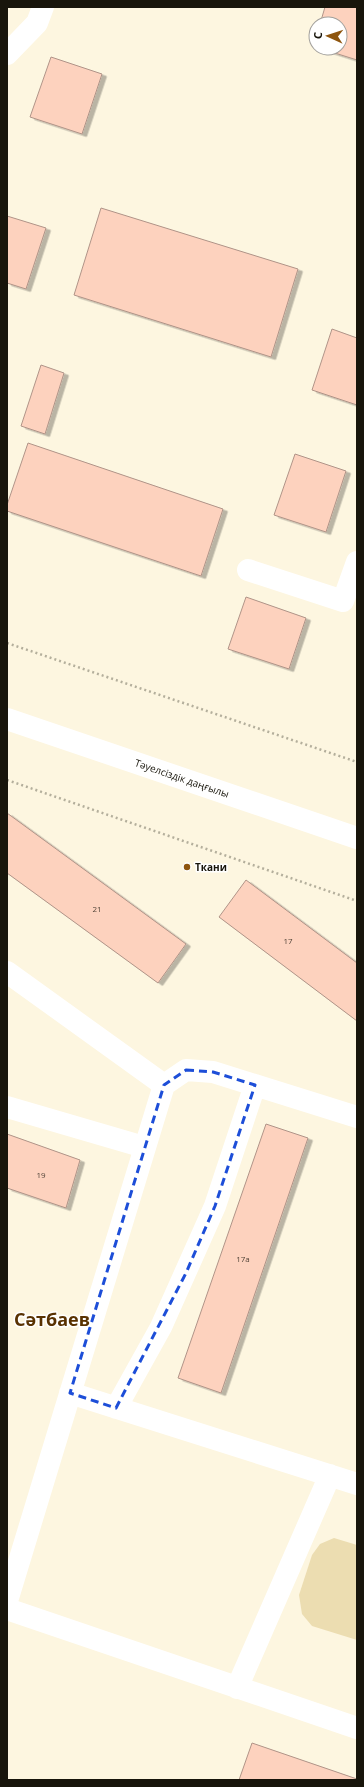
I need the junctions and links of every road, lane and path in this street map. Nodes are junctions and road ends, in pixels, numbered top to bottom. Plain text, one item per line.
1 (43, 7) edge
2 (7, 54) edge
3 (357, 562) edge
4 (248, 570) dead end
5 (350, 603) edge
6 (7, 643) edge
7 (7, 719) edge
8 (357, 762) edge
9 (7, 780) edge
10 (357, 838) edge
11 (357, 901) edge
12 (7, 972) edge
13 (164, 1085) junction
14 (254, 1085) junction
15 (7, 1107) edge
16 (357, 1117) edge
17 (144, 1147) junction
18 (70, 1393) junction
19 (116, 1408) junction
20 (330, 1475) junction
21 (357, 1484) edge
22 (7, 1602) edge
23 (7, 1609) edge
24 (237, 1688) junction
25 (357, 1728) edge

1 - 2 street
3 - 5 street
4 - 5 street
6 - 8 path
7 - 10 street, Тәуелсіздік даңғылы
9 - 11 path
12 - 13 street
13 - 14 street
13 - 17 street
14 - 16 street
14 - 19 street
15 - 17 street
17 - 18 street
18 - 19 street
18 - 22 street
19 - 20 street
20 - 21 street
20 - 24 street
23 - 24 street
24 - 25 street

